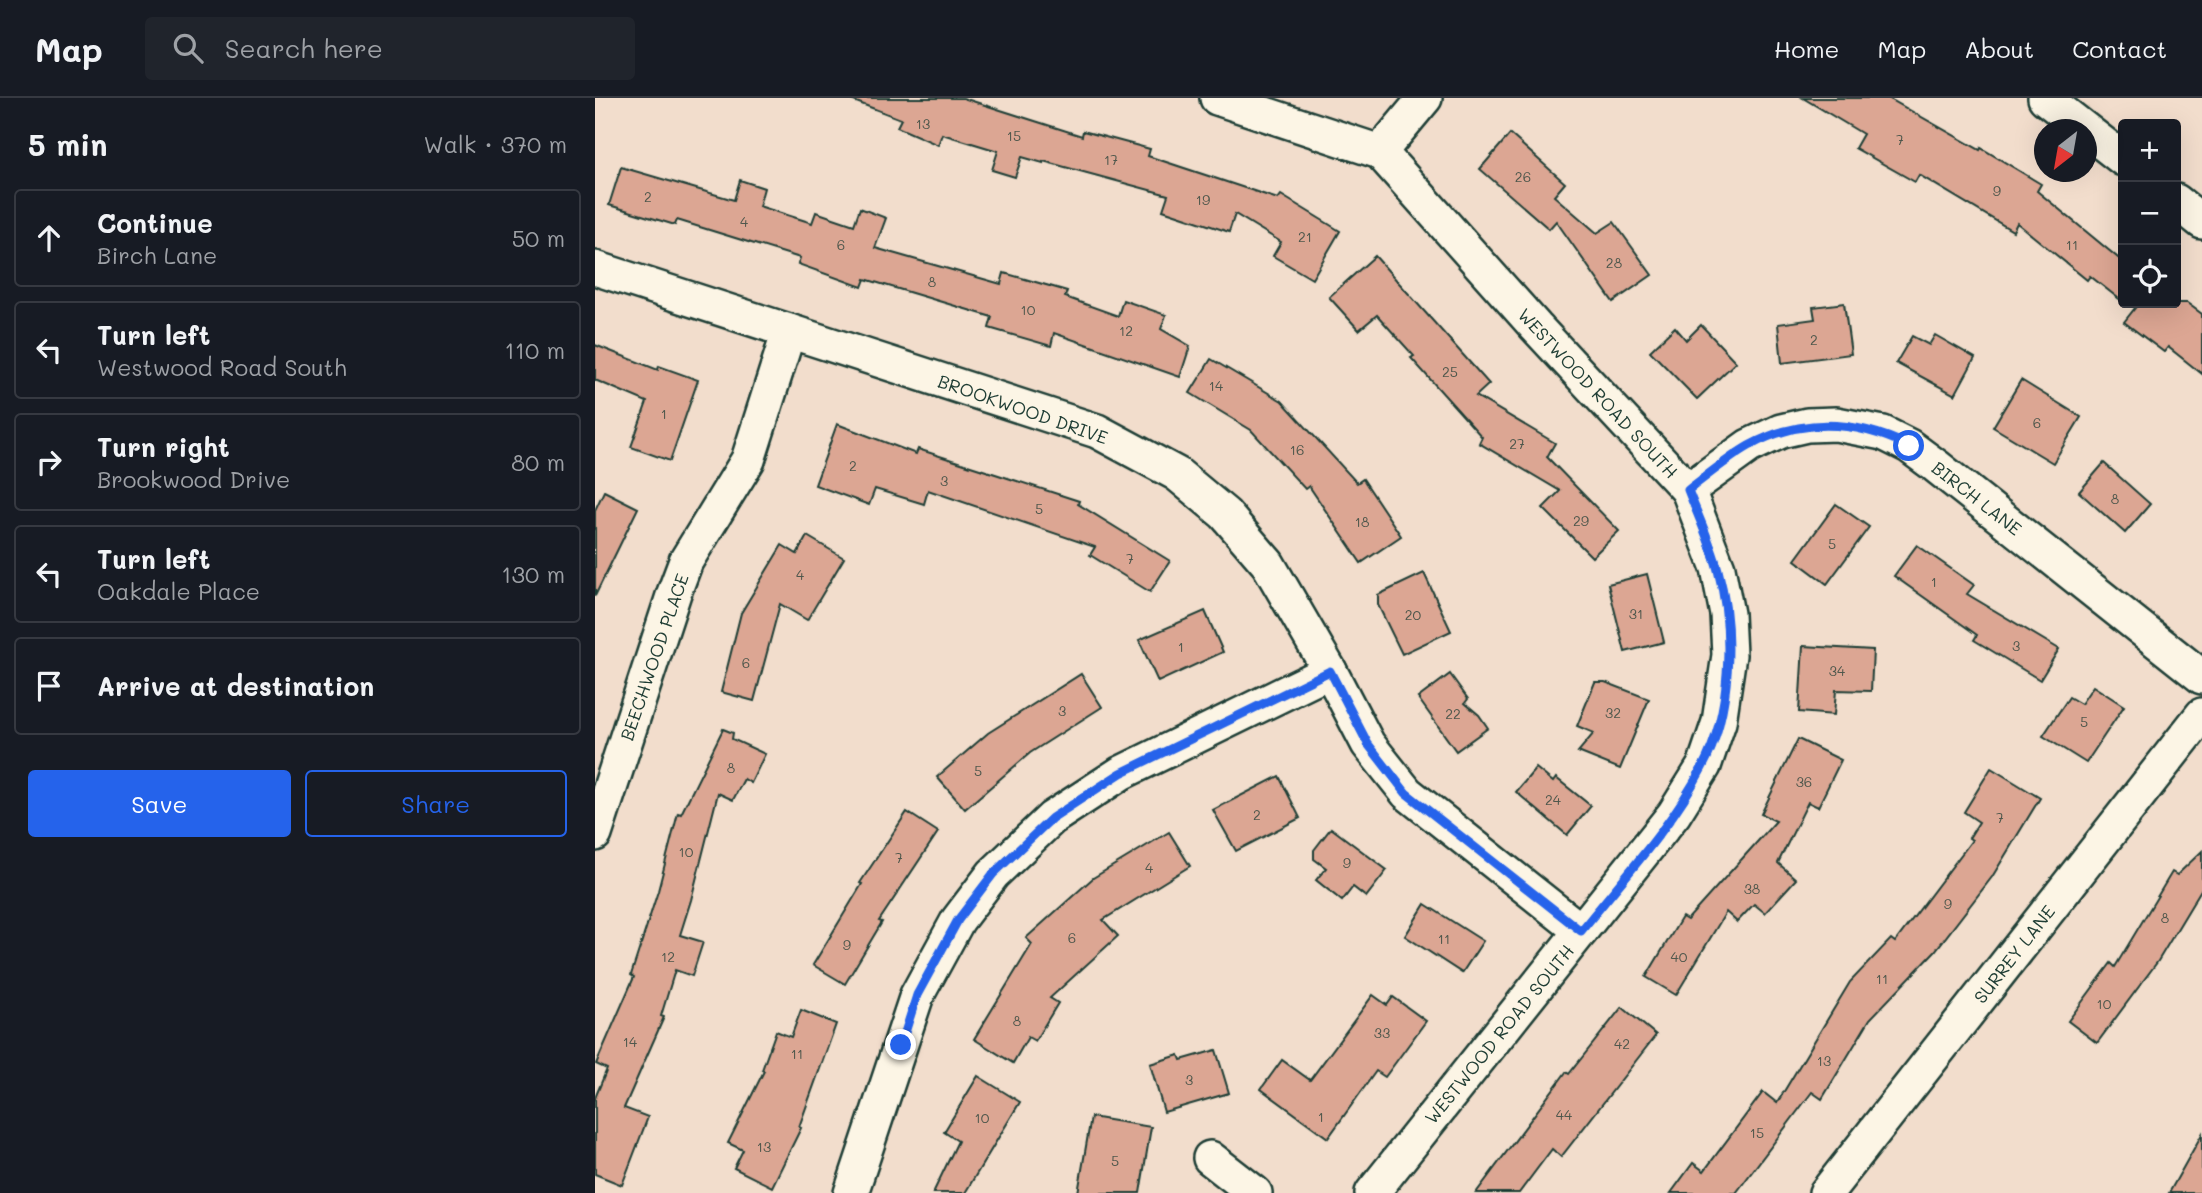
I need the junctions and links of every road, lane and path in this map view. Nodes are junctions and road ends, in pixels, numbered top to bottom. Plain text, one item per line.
1 (1217, 98) edge
2 (1425, 98) edge
3 (2045, 98) edge
4 (1380, 152) junction
5 (2118, 155) edge
6 (2181, 205) edge
7 (2202, 222) edge
8 (595, 268) edge
9 (789, 331) junction
10 (1688, 490) junction
11 (1330, 671) junction
12 (2202, 677) edge
13 (2202, 715) edge
14 (595, 834) edge
15 (1581, 931) junction
16 (1210, 1158) dead end
17 (851, 1193) edge
18 (1255, 1193) edge
19 (1373, 1193) edge
20 (1826, 1193) edge

1 - 4 street, WESTWOOD ROAD SOUTH
2 - 4 street
3 - 5 street
4 - 10 street, WESTWOOD ROAD SOUTH
6 - 7 street
8 - 9 street, BROOKWOOD DRIVE
9 - 11 street, BROOKWOOD DRIVE
9 - 14 street, BEECHWOOD PLACE
10 - 12 street, BIRCH LANE
10 - 15 street, WESTWOOD ROAD SOUTH
11 - 15 street, BROOKWOOD DRIVE
11 - 17 street
13 - 20 street, SURREY LANE
15 - 19 street, WESTWOOD ROAD SOUTH
16 - 18 street

